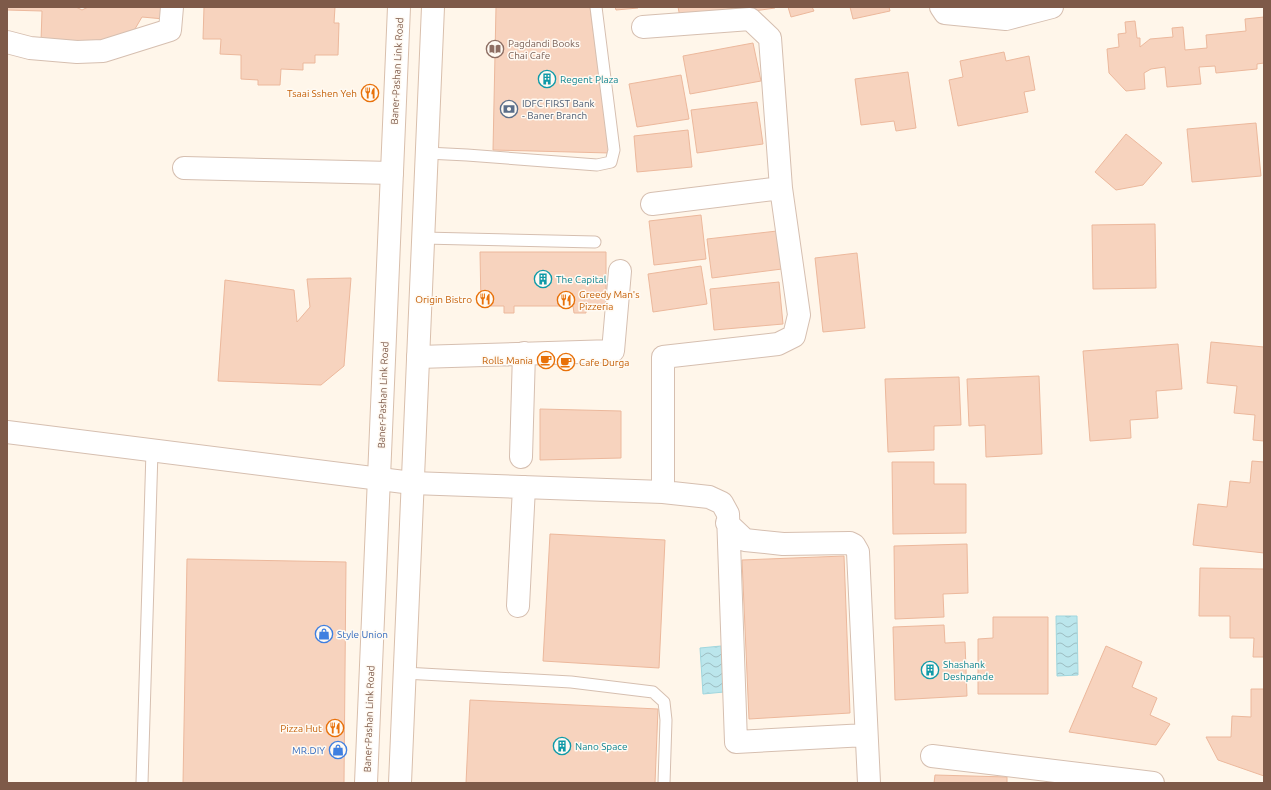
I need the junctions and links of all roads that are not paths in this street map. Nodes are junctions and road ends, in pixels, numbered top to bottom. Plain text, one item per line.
1 (172, 7) edge
2 (399, 7) edge
3 (433, 7) edge
4 (596, 7) edge
5 (1052, 7) edge
6 (943, 10) edge
7 (643, 27) dead end
8 (7, 42) edge
9 (427, 153) junction
10 (184, 168) dead end
11 (392, 173) junction
12 (781, 188) junction
13 (652, 204) dead end
14 (423, 238) junction
15 (594, 242) dead end
16 (620, 271) dead end
17 (524, 353) junction
18 (418, 357) junction
19 (7, 432) edge
20 (152, 451) junction
21 (521, 457) dead end
22 (379, 479) junction
23 (412, 483) junction
24 (524, 487) junction
25 (663, 492) junction
26 (727, 523) junction
27 (518, 606) dead end
28 (404, 672) junction
29 (866, 734) junction
30 (932, 756) dead end
31 (142, 783) edge
32 (366, 783) edge
33 (400, 783) edge
34 (664, 783) edge
35 (868, 783) edge
36 (1152, 783) edge

1 - 8 street
2 - 11 street, Baner-Pashan Link Road
3 - 9 street
4 - 9 lane
5 - 6 street
7 - 12 street
9 - 14 street
10 - 11 street
11 - 22 street, Baner-Pashan Link Road
12 - 13 street
12 - 25 street
14 - 15 lane
14 - 18 street
16 - 17 street
17 - 18 street
17 - 21 street
18 - 23 street
19 - 20 street
20 - 22 street
20 - 31 lane
22 - 23 street
22 - 32 street, Baner-Pashan Link Road
23 - 24 street
23 - 28 street
24 - 25 street
24 - 27 street
25 - 26 street
26 - 29 street
26 - 29 street
28 - 33 street
28 - 34 lane
29 - 35 street
30 - 36 street

